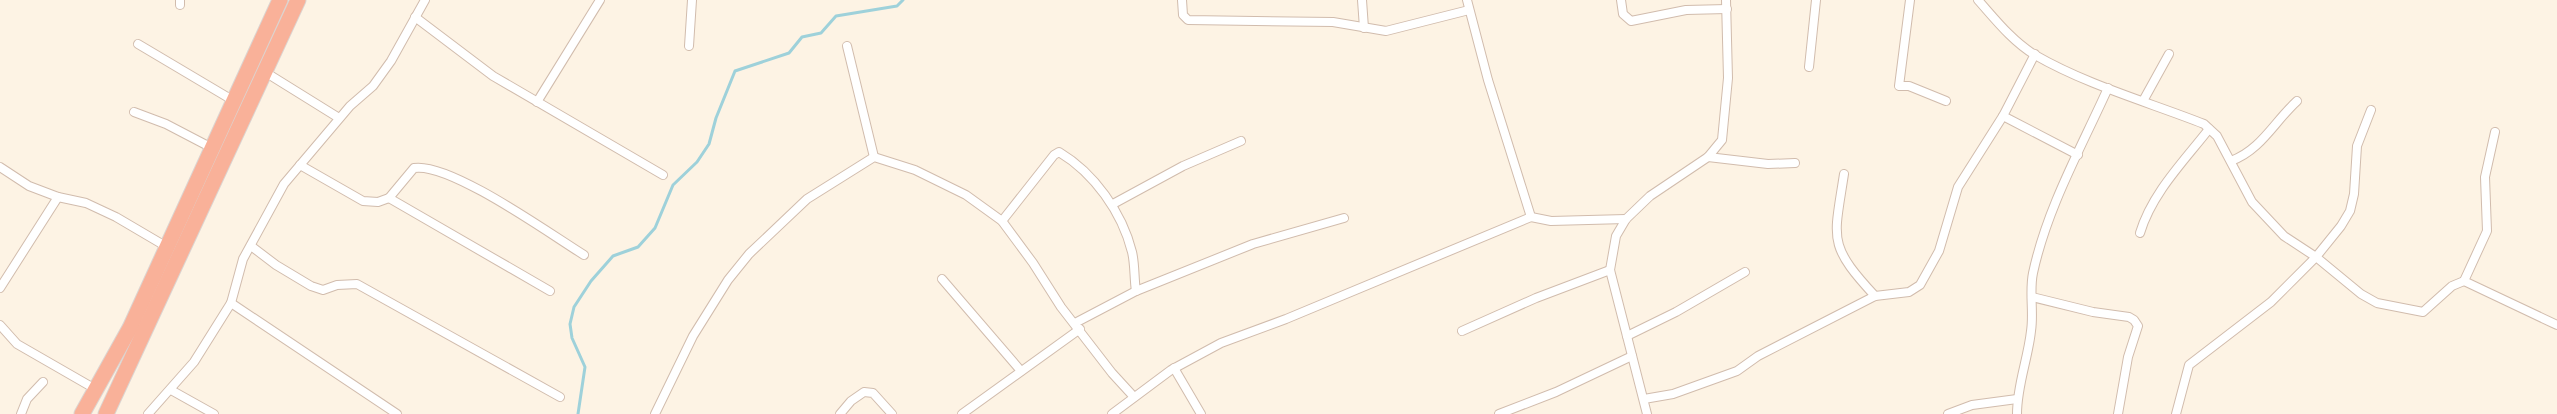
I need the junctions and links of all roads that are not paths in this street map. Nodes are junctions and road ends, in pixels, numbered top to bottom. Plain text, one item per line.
1 (280, 0) edge
2 (298, 0) edge
3 (424, 0) edge
4 (600, 0) edge
5 (692, 0) edge
6 (1182, 0) edge
7 (1362, 0) edge
8 (1467, 0) edge
9 (1621, 0) edge
10 (1726, 0) edge
11 (1816, 0) edge
12 (1910, 0) edge
13 (1978, 0) edge
14 (1727, 9) junction
15 (1469, 10) junction
16 (415, 17) junction
17 (1364, 28) junction
18 (138, 44) dead end
19 (689, 46) dead end
20 (847, 46) dead end
21 (2035, 54) junction
22 (2169, 54) dead end
23 (1809, 67) dead end
24 (265, 72) junction
25 (2108, 88) junction
26 (234, 101) junction
27 (1946, 101) dead end
28 (2143, 101) junction
29 (2297, 101) dead end
30 (537, 102) junction
31 (2371, 110) dead end
32 (134, 112) dead end
33 (2003, 116) junction
34 (339, 118) junction
35 (2209, 129) junction
36 (2495, 132) dead end
37 (1241, 141) dead end
38 (212, 148) junction
39 (2078, 155) junction
40 (874, 157) junction
41 (1708, 157) junction
42 (2230, 161) junction
43 (1795, 163) dead end
44 (300, 165) junction
45 (0, 167) edge
46 (1844, 174) dead end
47 (663, 175) dead end
48 (58, 197) junction
49 (389, 198) junction
50 (1113, 204) junction
51 (1531, 217) junction
52 (1344, 218) dead end
53 (1626, 218) junction
54 (1002, 221) junction
55 (2140, 233) dead end
56 (251, 246) junction
57 (167, 247) junction
58 (584, 255) dead end
59 (2316, 257) junction
60 (1610, 270) junction
61 (1745, 272) dead end
62 (942, 279) dead end
63 (2464, 281) junction
64 (0, 288) edge
65 (550, 291) dead end
66 (1136, 291) junction
67 (1875, 296) junction
68 (2032, 297) junction
69 (231, 303) junction
70 (0, 324) edge
71 (2557, 325) edge
72 (1077, 326) junction
73 (1462, 331) dead end
74 (1627, 336) junction
75 (1632, 356) junction
76 (1174, 368) junction
77 (1021, 371) junction
78 (43, 382) dead end
79 (97, 390) junction
80 (171, 390) junction
81 (560, 397) dead end
82 (1134, 397) junction
83 (1644, 399) junction
84 (2017, 399) junction
85 (21, 414) edge
86 (82, 414) edge
87 (106, 414) edge
88 (148, 414) edge
89 (214, 414) edge
90 (397, 414) edge
91 (655, 414) edge
92 (840, 414) edge
93 (892, 414) edge
94 (962, 414) edge
95 (1112, 414) edge
96 (1201, 414) edge
97 (1499, 414) edge
98 (1647, 414) edge
99 (1948, 414) edge
100 (2017, 414) edge
101 (2118, 414) edge
102 (2176, 414) edge

1 - 26 highway
2 - 24 highway
3 - 16 street
4 - 30 street
5 - 19 street
6 - 17 street
7 - 17 street
8 - 15 street
9 - 14 street
10 - 14 street
11 - 23 street
12 - 27 street
13 - 21 street
14 - 41 street
15 - 17 street
15 - 51 street
16 - 30 street
16 - 34 street
18 - 26 street
20 - 40 street
21 - 25 street
21 - 33 street
22 - 28 street
24 - 34 street
24 - 87 highway
25 - 28 street
25 - 39 street
26 - 38 highway
28 - 35 street
29 - 42 street
30 - 47 street
31 - 59 street
32 - 38 street
33 - 39 street
33 - 67 street
34 - 44 street
35 - 42 street
35 - 55 street
36 - 63 street
37 - 50 street
38 - 57 highway
39 - 68 street
40 - 54 street
40 - 91 street
41 - 43 street
41 - 53 street
42 - 59 street
44 - 49 street
44 - 56 street
45 - 48 street
46 - 67 street
48 - 57 street
48 - 64 street
49 - 58 street
49 - 65 street
50 - 54 street
50 - 66 street
51 - 53 street
51 - 76 street
52 - 66 street
53 - 60 street
54 - 72 street
56 - 69 street
56 - 81 street
57 - 79 highway
59 - 63 street
59 - 102 street
60 - 73 street
60 - 74 street
61 - 74 street
62 - 77 street
63 - 71 street
66 - 72 street
67 - 83 street
68 - 84 street
68 - 101 street
69 - 80 street
69 - 90 street
70 - 79 street
72 - 77 street
72 - 82 street
74 - 75 street
75 - 83 street
75 - 97 street
76 - 82 street
76 - 96 street
77 - 94 street
78 - 85 street
79 - 86 highway
80 - 88 street
80 - 89 street
82 - 95 street
83 - 98 street
84 - 99 street
84 - 100 street
92 - 93 street

